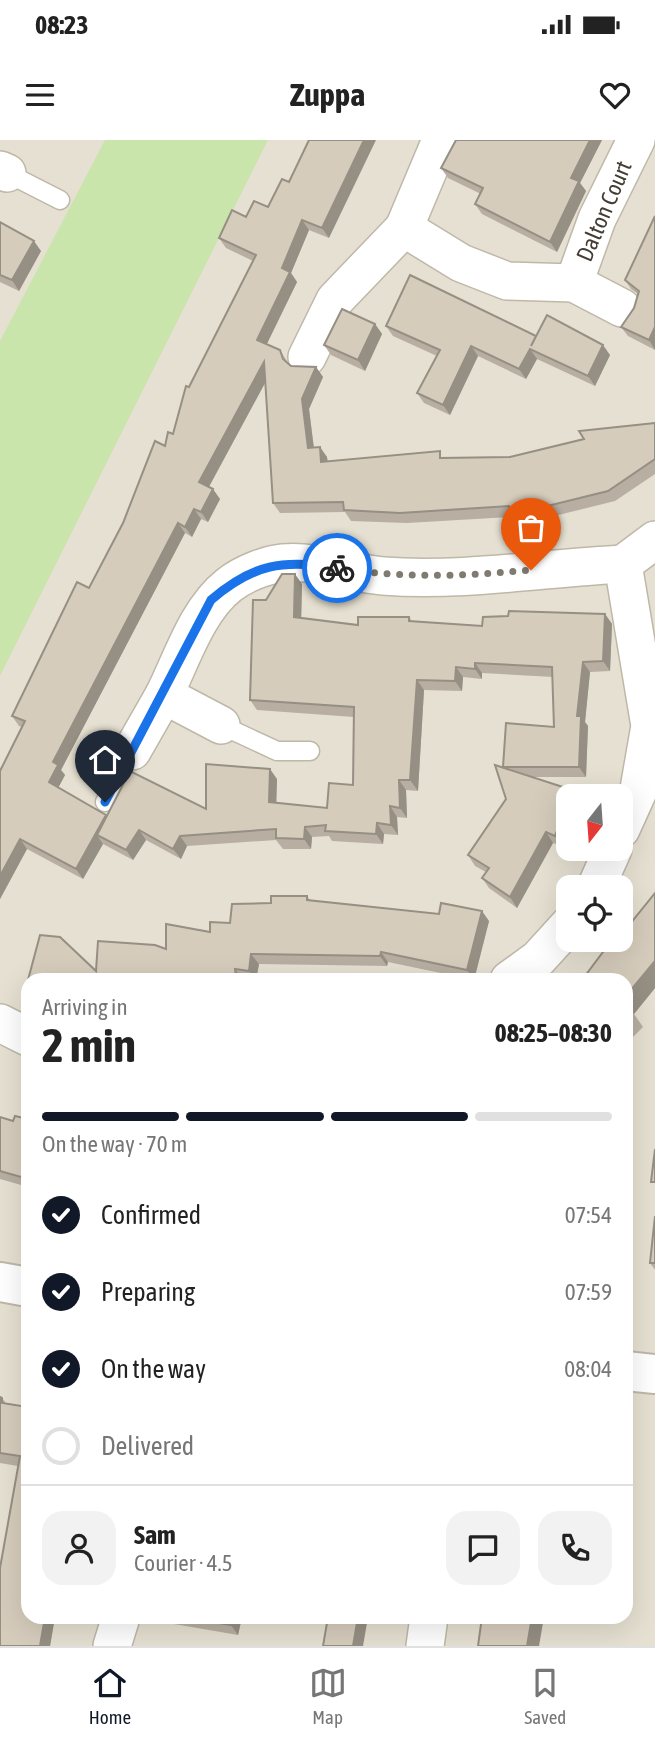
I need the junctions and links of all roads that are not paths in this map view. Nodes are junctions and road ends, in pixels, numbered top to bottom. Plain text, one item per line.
1 (442, 140) edge
2 (636, 140) edge
3 (4, 171) edge
4 (60, 200) dead end
5 (404, 228) junction
6 (574, 283) junction
7 (622, 308) dead end
8 (307, 357) dead end
9 (655, 540) edge
10 (623, 564) junction
11 (164, 695) junction
12 (221, 725) joint
13 (132, 751) joint
14 (310, 751) dead end
15 (647, 791) edge
16 (105, 802) dead end
17 (634, 810) edge
18 (556, 939) edge
19 (519, 973) edge
20 (0, 1023) edge
21 (21, 1034) edge
22 (0, 1282) edge
23 (21, 1286) edge
24 (633, 1372) edge
25 (655, 1374) edge
26 (119, 1624) edge
27 (428, 1624) edge
28 (112, 1646) edge
29 (425, 1646) edge

1 - 5 street
2 - 6 street, Dalton Court
3 - 4 lane
5 - 6 street, Dalton Court
5 - 8 street
6 - 7 street, Dalton Court
9 - 10 street
10 - 11 street
10 - 15 street
11 - 12 street
11 - 13 street
12 - 14 lane
13 - 16 lane
15 - 17 street
18 - 19 street
20 - 21 street
22 - 23 street
24 - 25 street
26 - 28 street
27 - 29 street

